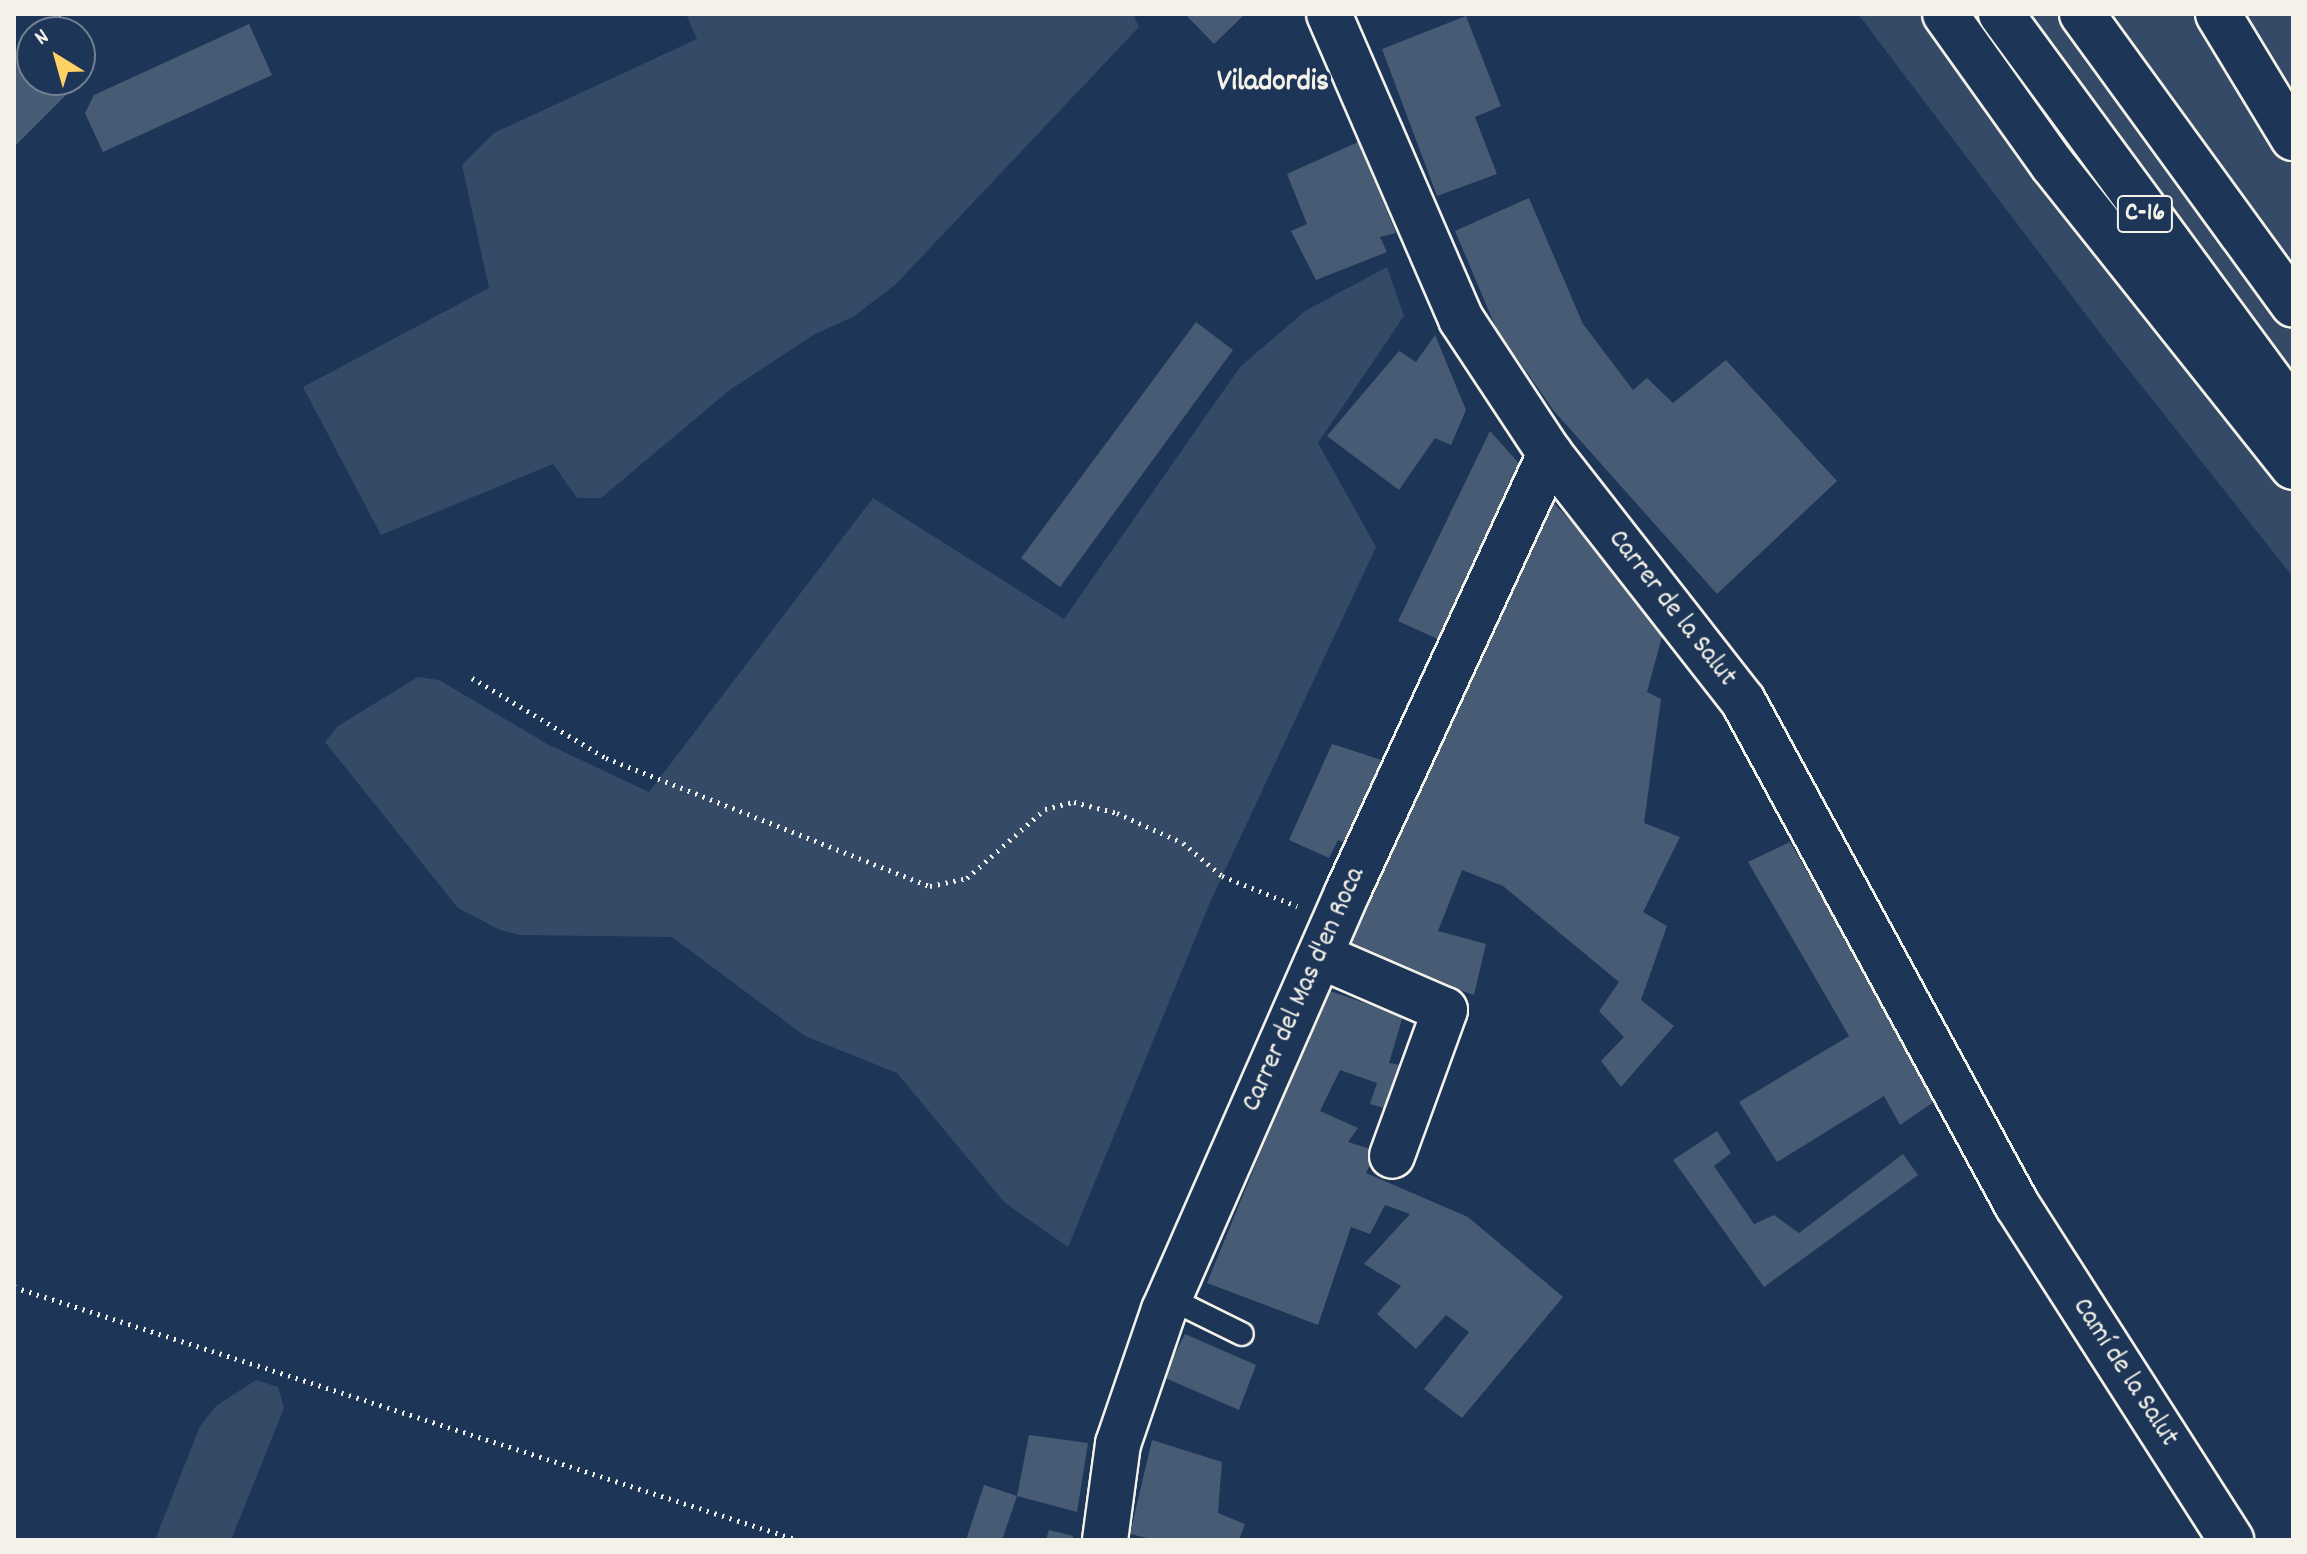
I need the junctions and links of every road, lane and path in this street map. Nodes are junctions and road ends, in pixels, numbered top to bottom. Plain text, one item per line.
1 (1329, 14) edge
2 (1945, 14) edge
3 (2001, 14) edge
4 (2082, 14) edge
5 (2218, 14) edge
6 (2293, 138) edge
7 (2293, 304) edge
8 (2293, 411) edge
9 (1550, 454) junction
10 (2293, 467) edge
11 (472, 678) dead end
12 (1327, 938) junction
13 (1392, 1156) dead end
14 (2017, 1205) joint
15 (14, 1287) edge
16 (1169, 1298) junction
17 (1242, 1334) dead end
18 (798, 1540) edge
19 (1105, 1540) edge
20 (2231, 1540) edge

1 - 9 main road, Carrer de la Salut
2 - 10 main road
3 - 8 main road, C-16
4 - 7 main road, C-16
5 - 6 main road
9 - 12 main road, Carrer del Mas d'en Roca
9 - 14 main road, Carrer de la Salut
11 - 12 path
12 - 13 main road
12 - 16 main road, Carrer del Mas d'en Roca
14 - 20 main road, Camí de la Salut
15 - 18 path
16 - 17 lane
16 - 19 main road, Carrer del Mas d'en Roca

